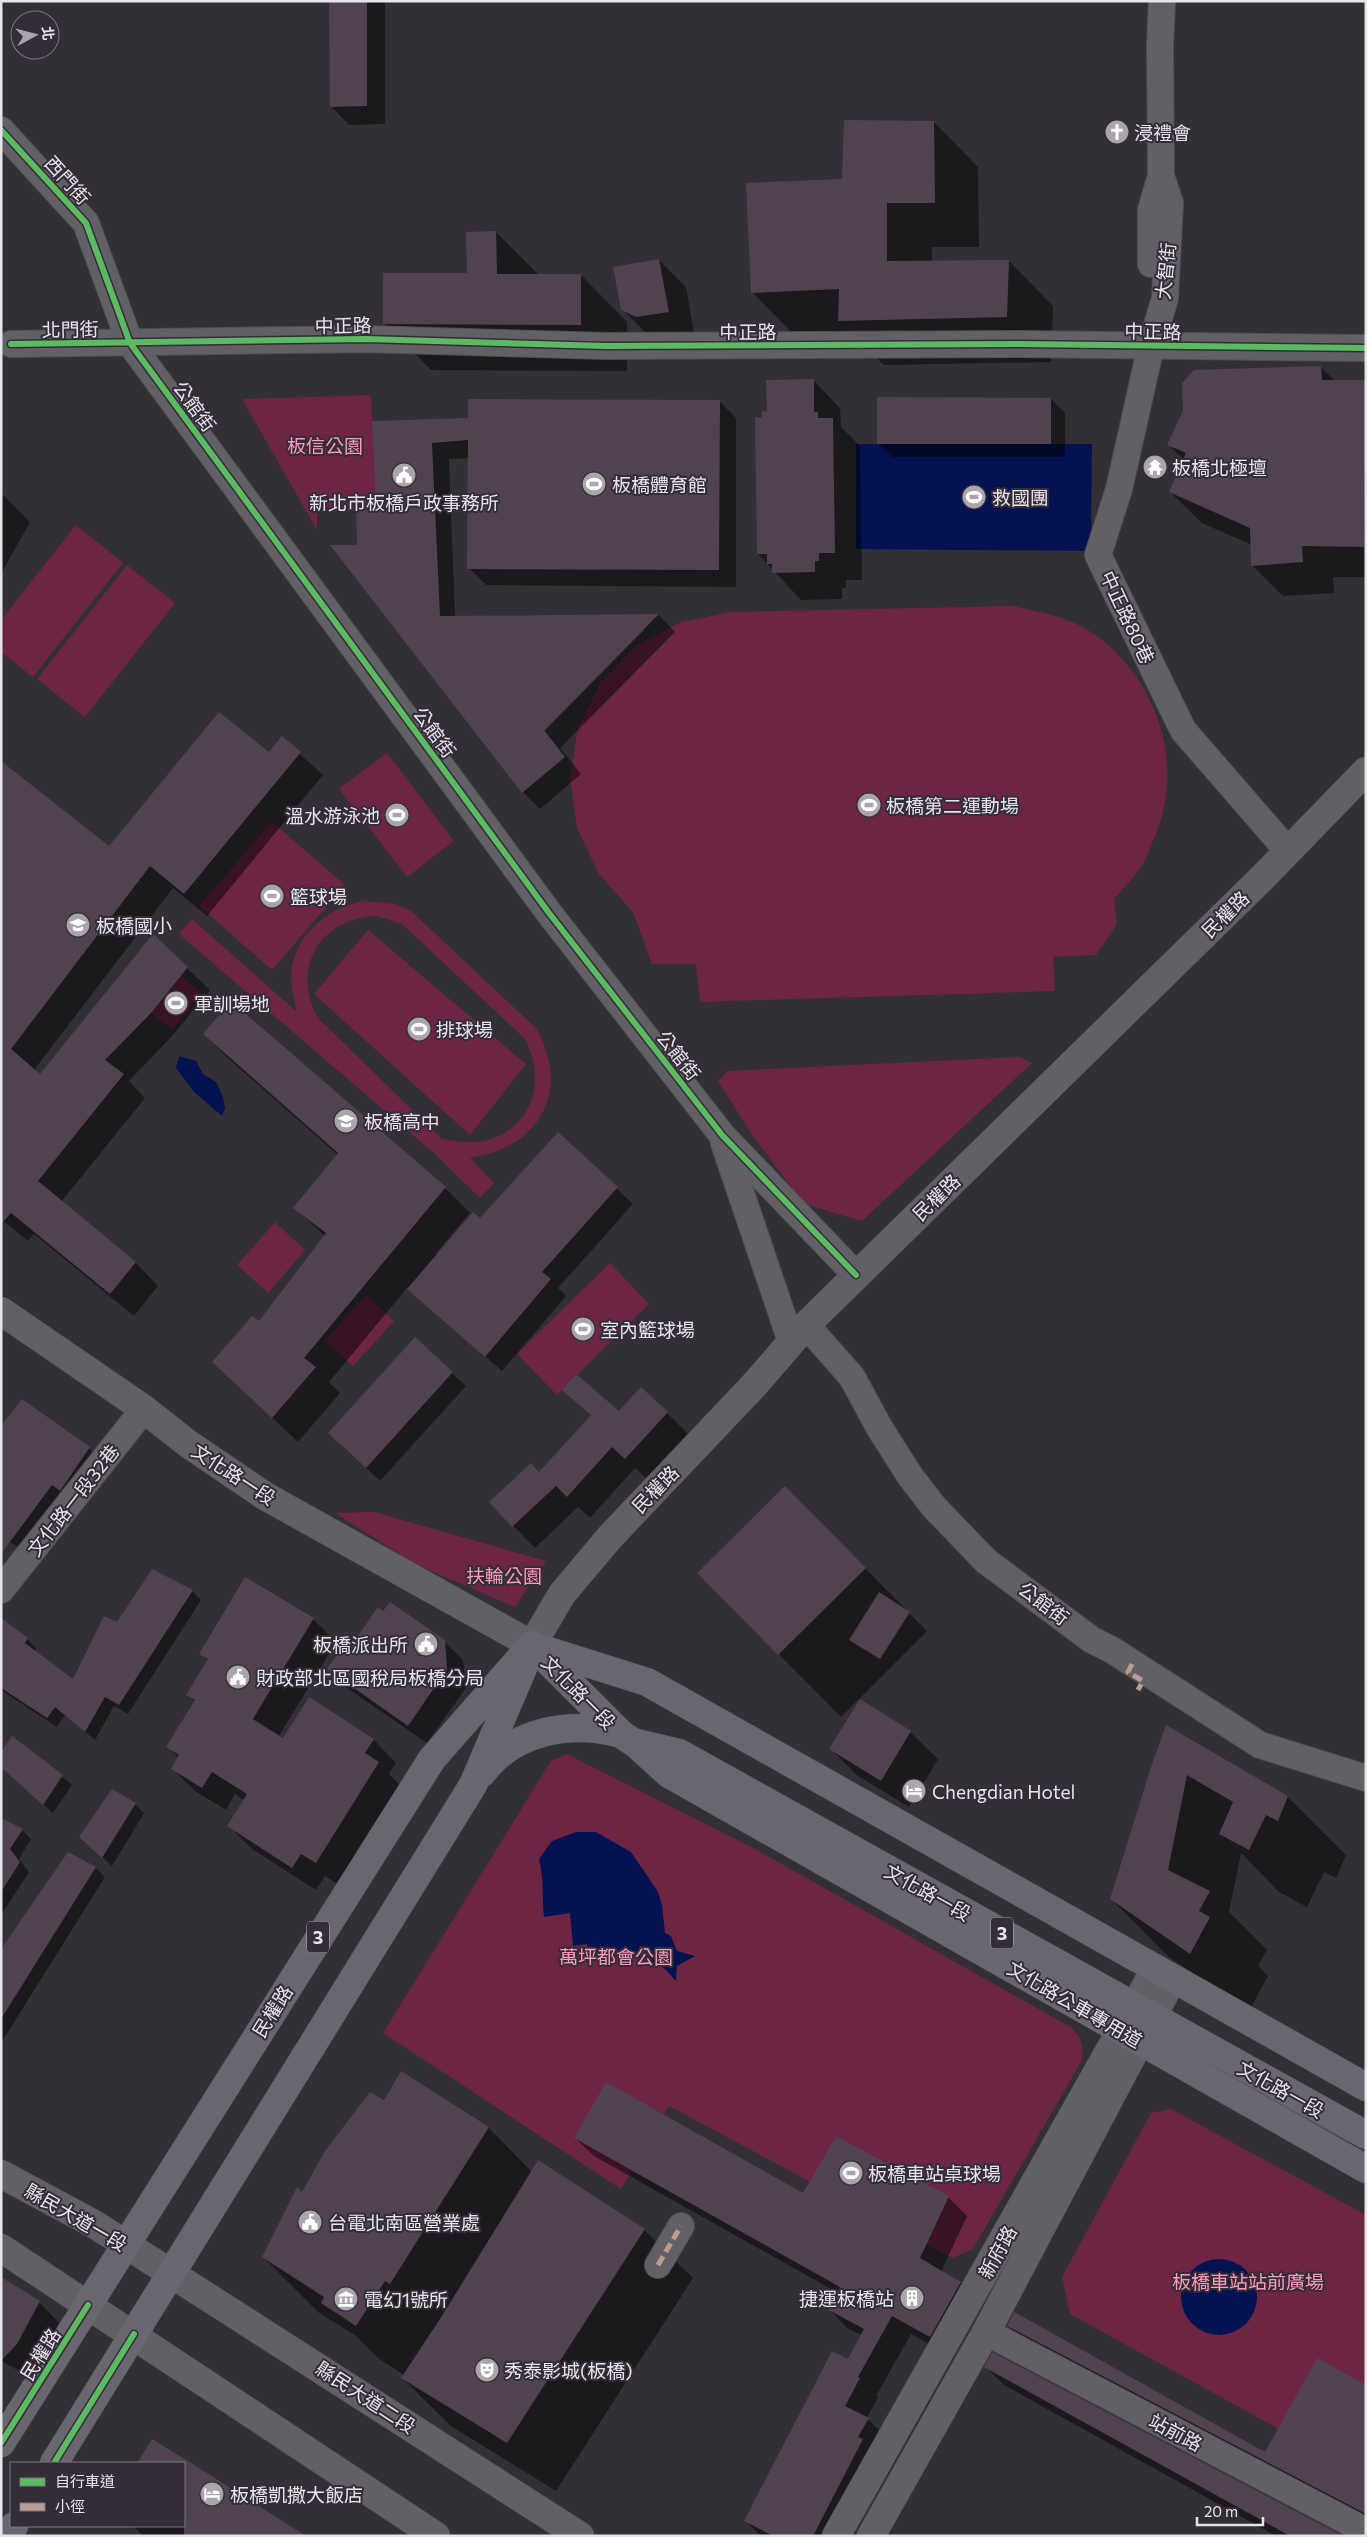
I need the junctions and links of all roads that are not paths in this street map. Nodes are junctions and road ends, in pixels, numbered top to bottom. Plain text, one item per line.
1 (1162, 1) edge
2 (1, 130) edge
3 (130, 343) junction
4 (1151, 346) junction
5 (5, 347) edge
6 (1366, 348) edge
7 (1366, 771) edge
8 (1288, 851) junction
9 (722, 1135) junction
10 (856, 1275) junction
11 (1, 1311) edge
12 (799, 1333) junction
13 (144, 1409) junction
14 (1, 1590) edge
15 (532, 1646) junction
16 (627, 1738) junction
17 (1366, 1778) edge
18 (472, 1785) junction
19 (1164, 1973) junction
20 (1143, 2012) junction
21 (1130, 2036) junction
22 (1366, 2087) edge
23 (1366, 2136) edge
24 (1366, 2169) edge
25 (1, 2174) edge
26 (680, 2226) dead end
27 (126, 2244) junction
28 (1, 2248) edge
29 (658, 2265) dead end
30 (161, 2267) junction
31 (88, 2305) junction
32 (986, 2332) junction
33 (134, 2334) junction
34 (1, 2443) edge
35 (55, 2462) edge
36 (1366, 2532) edge
37 (436, 2536) edge
38 (580, 2536) edge
39 (836, 2536) edge
40 (872, 2536) edge

1 - 4 street, 大智街
2 - 3 street, 西門街
3 - 4 street, 中正路
3 - 5 street, 北門街
3 - 9 street, 公館街
4 - 6 street, 中正路
4 - 8 street, 中正路80巷
7 - 8 main road, 民權路
8 - 10 main road, 民權路
9 - 10 street
9 - 12 street
10 - 12 main road, 民權路
11 - 13 main road, 文化路一段
12 - 15 main road, 民權路
12 - 17 street, 公館街
13 - 14 street, 文化路一段32巷
13 - 15 main road, 文化路一段
15 - 16 main road, 文化路一段 / 3
15 - 18 main road, 民權路
15 - 19 main road, 文化路一段 / 3
15 - 27 main road, 民權路 / 3
16 - 18 main road
16 - 20 main road, 文化路一段 / 3
16 - 21 main road, 文化路公車專用道 / 3
18 - 30 main road, 民權路
19 - 20 street, 新府路
19 - 22 main road, 文化路一段 / 3
20 - 21 street, 新府路
20 - 23 main road, 文化路一段 / 3
21 - 24 main road, 文化路公車專用道 / 3
21 - 32 main road, 新府路
21 - 39 main road, 新府路
25 - 27 main road, 縣民大道一段
26 - 29 street
27 - 30 main road, 縣民大道一段
27 - 31 main road, 民權路 / 3
28 - 31 main road
30 - 33 main road, 民權路
30 - 38 main road, 縣民大道二段
31 - 33 main road
31 - 34 main road, 民權路 / 3
32 - 36 street, 站前路
32 - 40 main road, 新府路
33 - 35 main road, 民權路
33 - 37 main road

